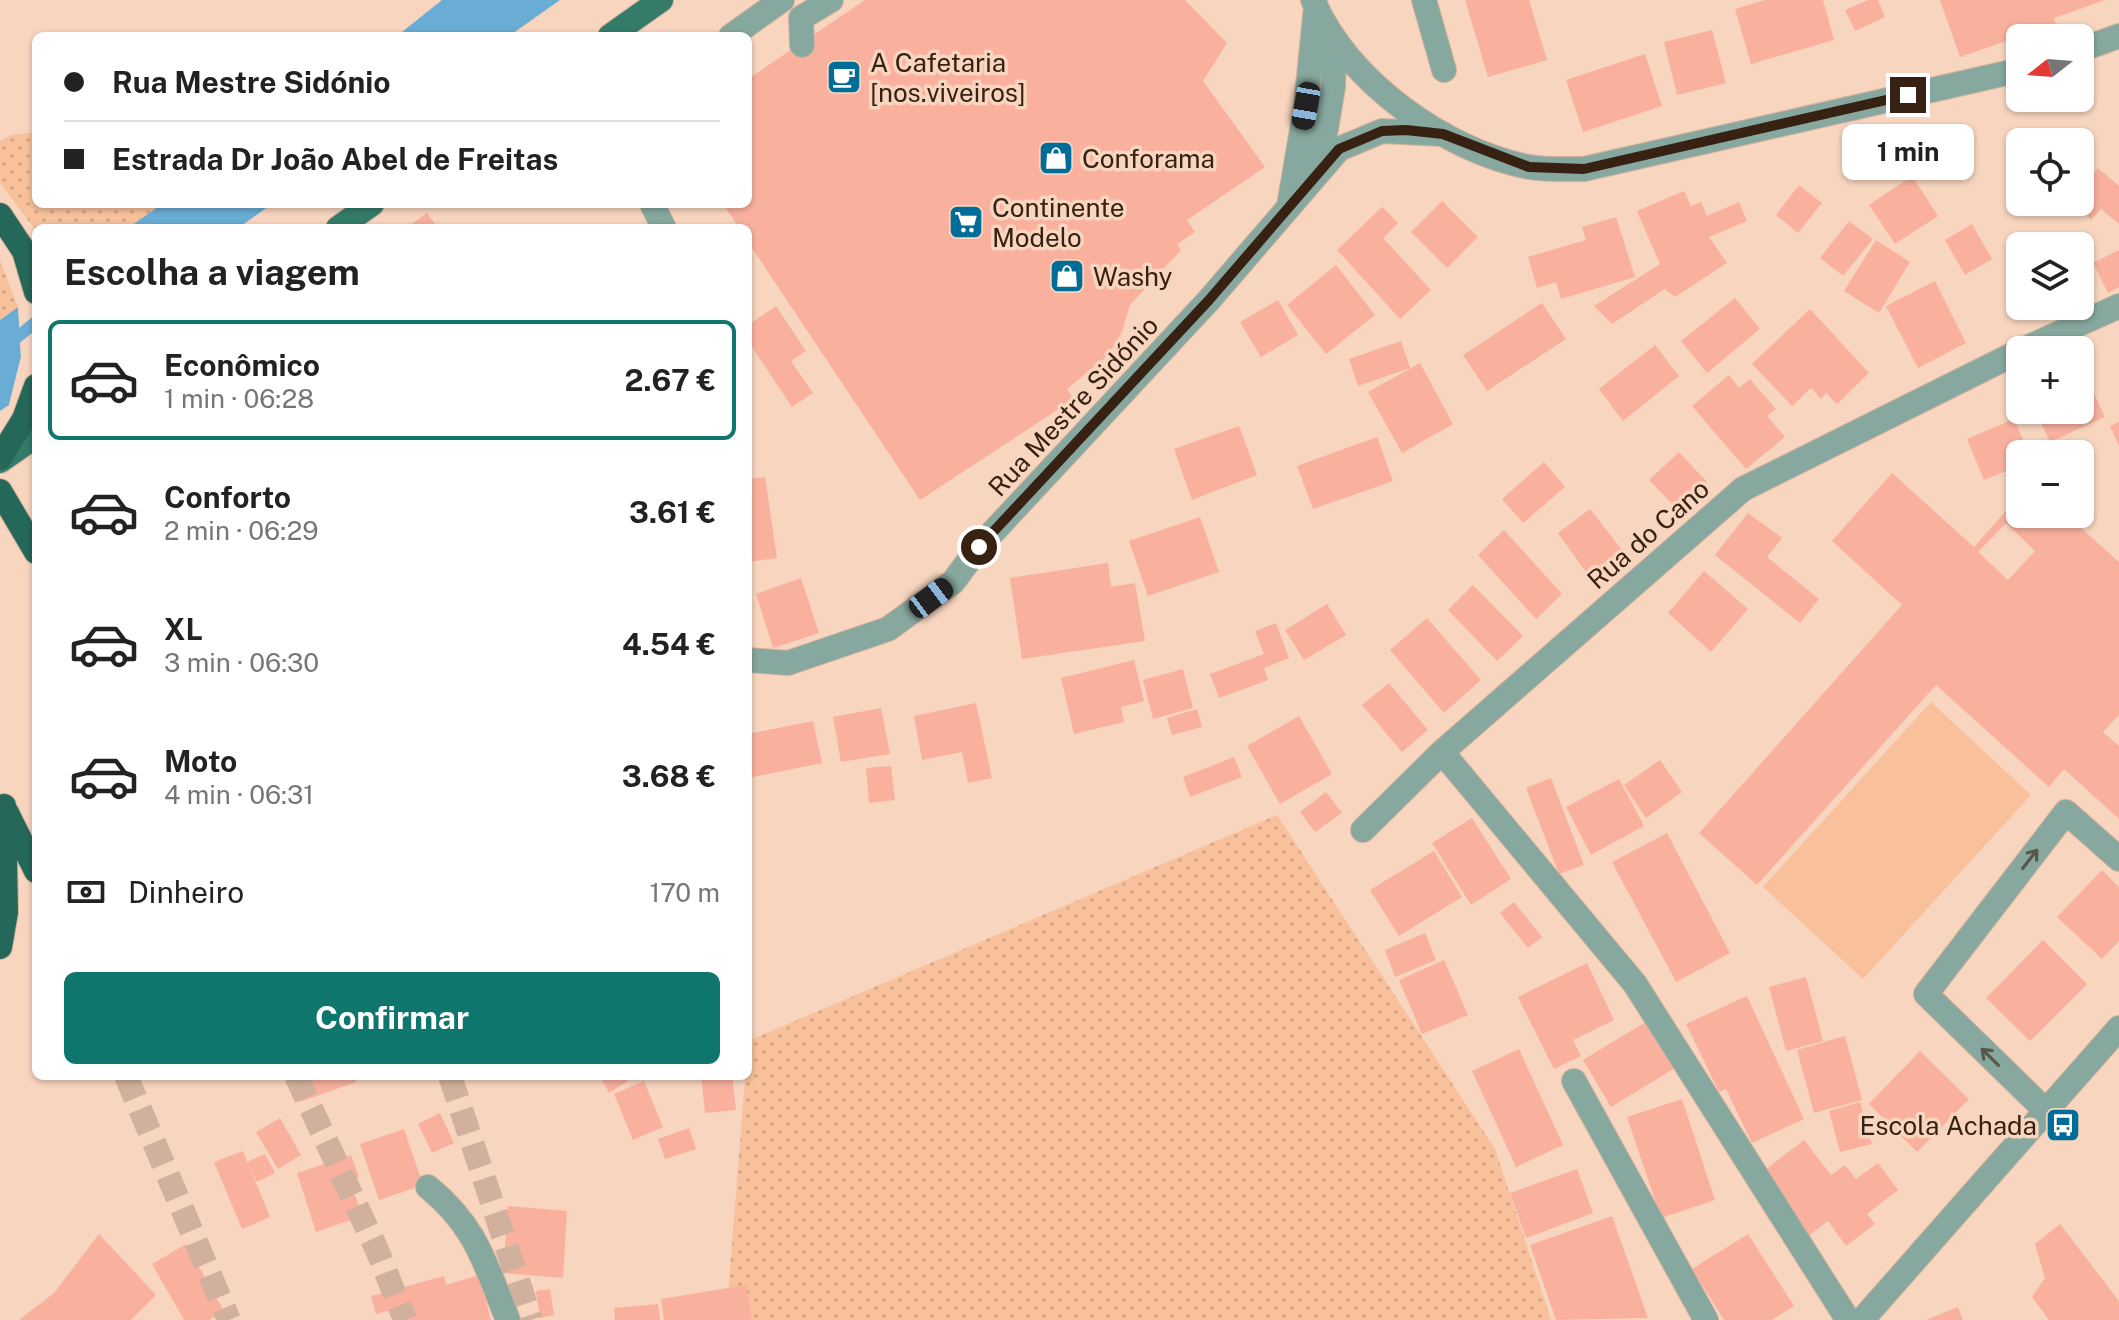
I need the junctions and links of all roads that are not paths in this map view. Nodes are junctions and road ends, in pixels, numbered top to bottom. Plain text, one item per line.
1 (661, 0) edge
2 (782, 0) edge
3 (831, 0) edge
4 (1424, 0) edge
5 (1314, 3) edge
6 (616, 32) edge
7 (737, 32) edge
8 (2119, 36) edge
9 (1335, 39) junction
10 (802, 45) dead end
11 (2094, 45) edge
12 (1444, 70) dead end
13 (2006, 73) edge
14 (1443, 134) junction
15 (1288, 207) junction
16 (366, 208) edge
17 (0, 215) edge
18 (344, 224) edge
19 (30, 256) edge
20 (2119, 306) edge
21 (2052, 336) edge
22 (2006, 358) edge
23 (32, 397) edge
24 (32, 443) edge
25 (0, 460) edge
26 (0, 491) edge
27 (32, 545) edge
28 (752, 660) edge
29 (1442, 752) junction
30 (2, 802) edge
31 (1363, 830) dead end
32 (2119, 859) edge
33 (32, 863) edge
34 (0, 947) edge
35 (2119, 1028) edge
36 (1574, 1081) dead end
37 (2046, 1111) junction
38 (428, 1187) dead end
39 (508, 1320) edge
40 (1706, 1320) edge
41 (1848, 1320) edge
42 (1862, 1320) edge

1 - 6 main road
2 - 7 street
3 - 10 street
4 - 12 street
5 - 9 street
5 - 15 street
8 - 11 street
9 - 14 street
9 - 15 street, Rua Mestre Sidónio
13 - 14 street
14 - 15 street, Rua Mestre Sidónio
15 - 28 street, Rua Mestre Sidónio
16 - 18 main road
17 - 19 highway
20 - 21 street, Rua do Cano
22 - 29 street, Rua do Cano
23 - 25 highway
24 - 25 main road
26 - 27 highway
29 - 31 street, Rua do Cano
29 - 41 street
30 - 33 highway
30 - 34 highway
37 -> 32 street
35 - 37 street
36 - 40 street
37 - 42 street
38 - 39 street

